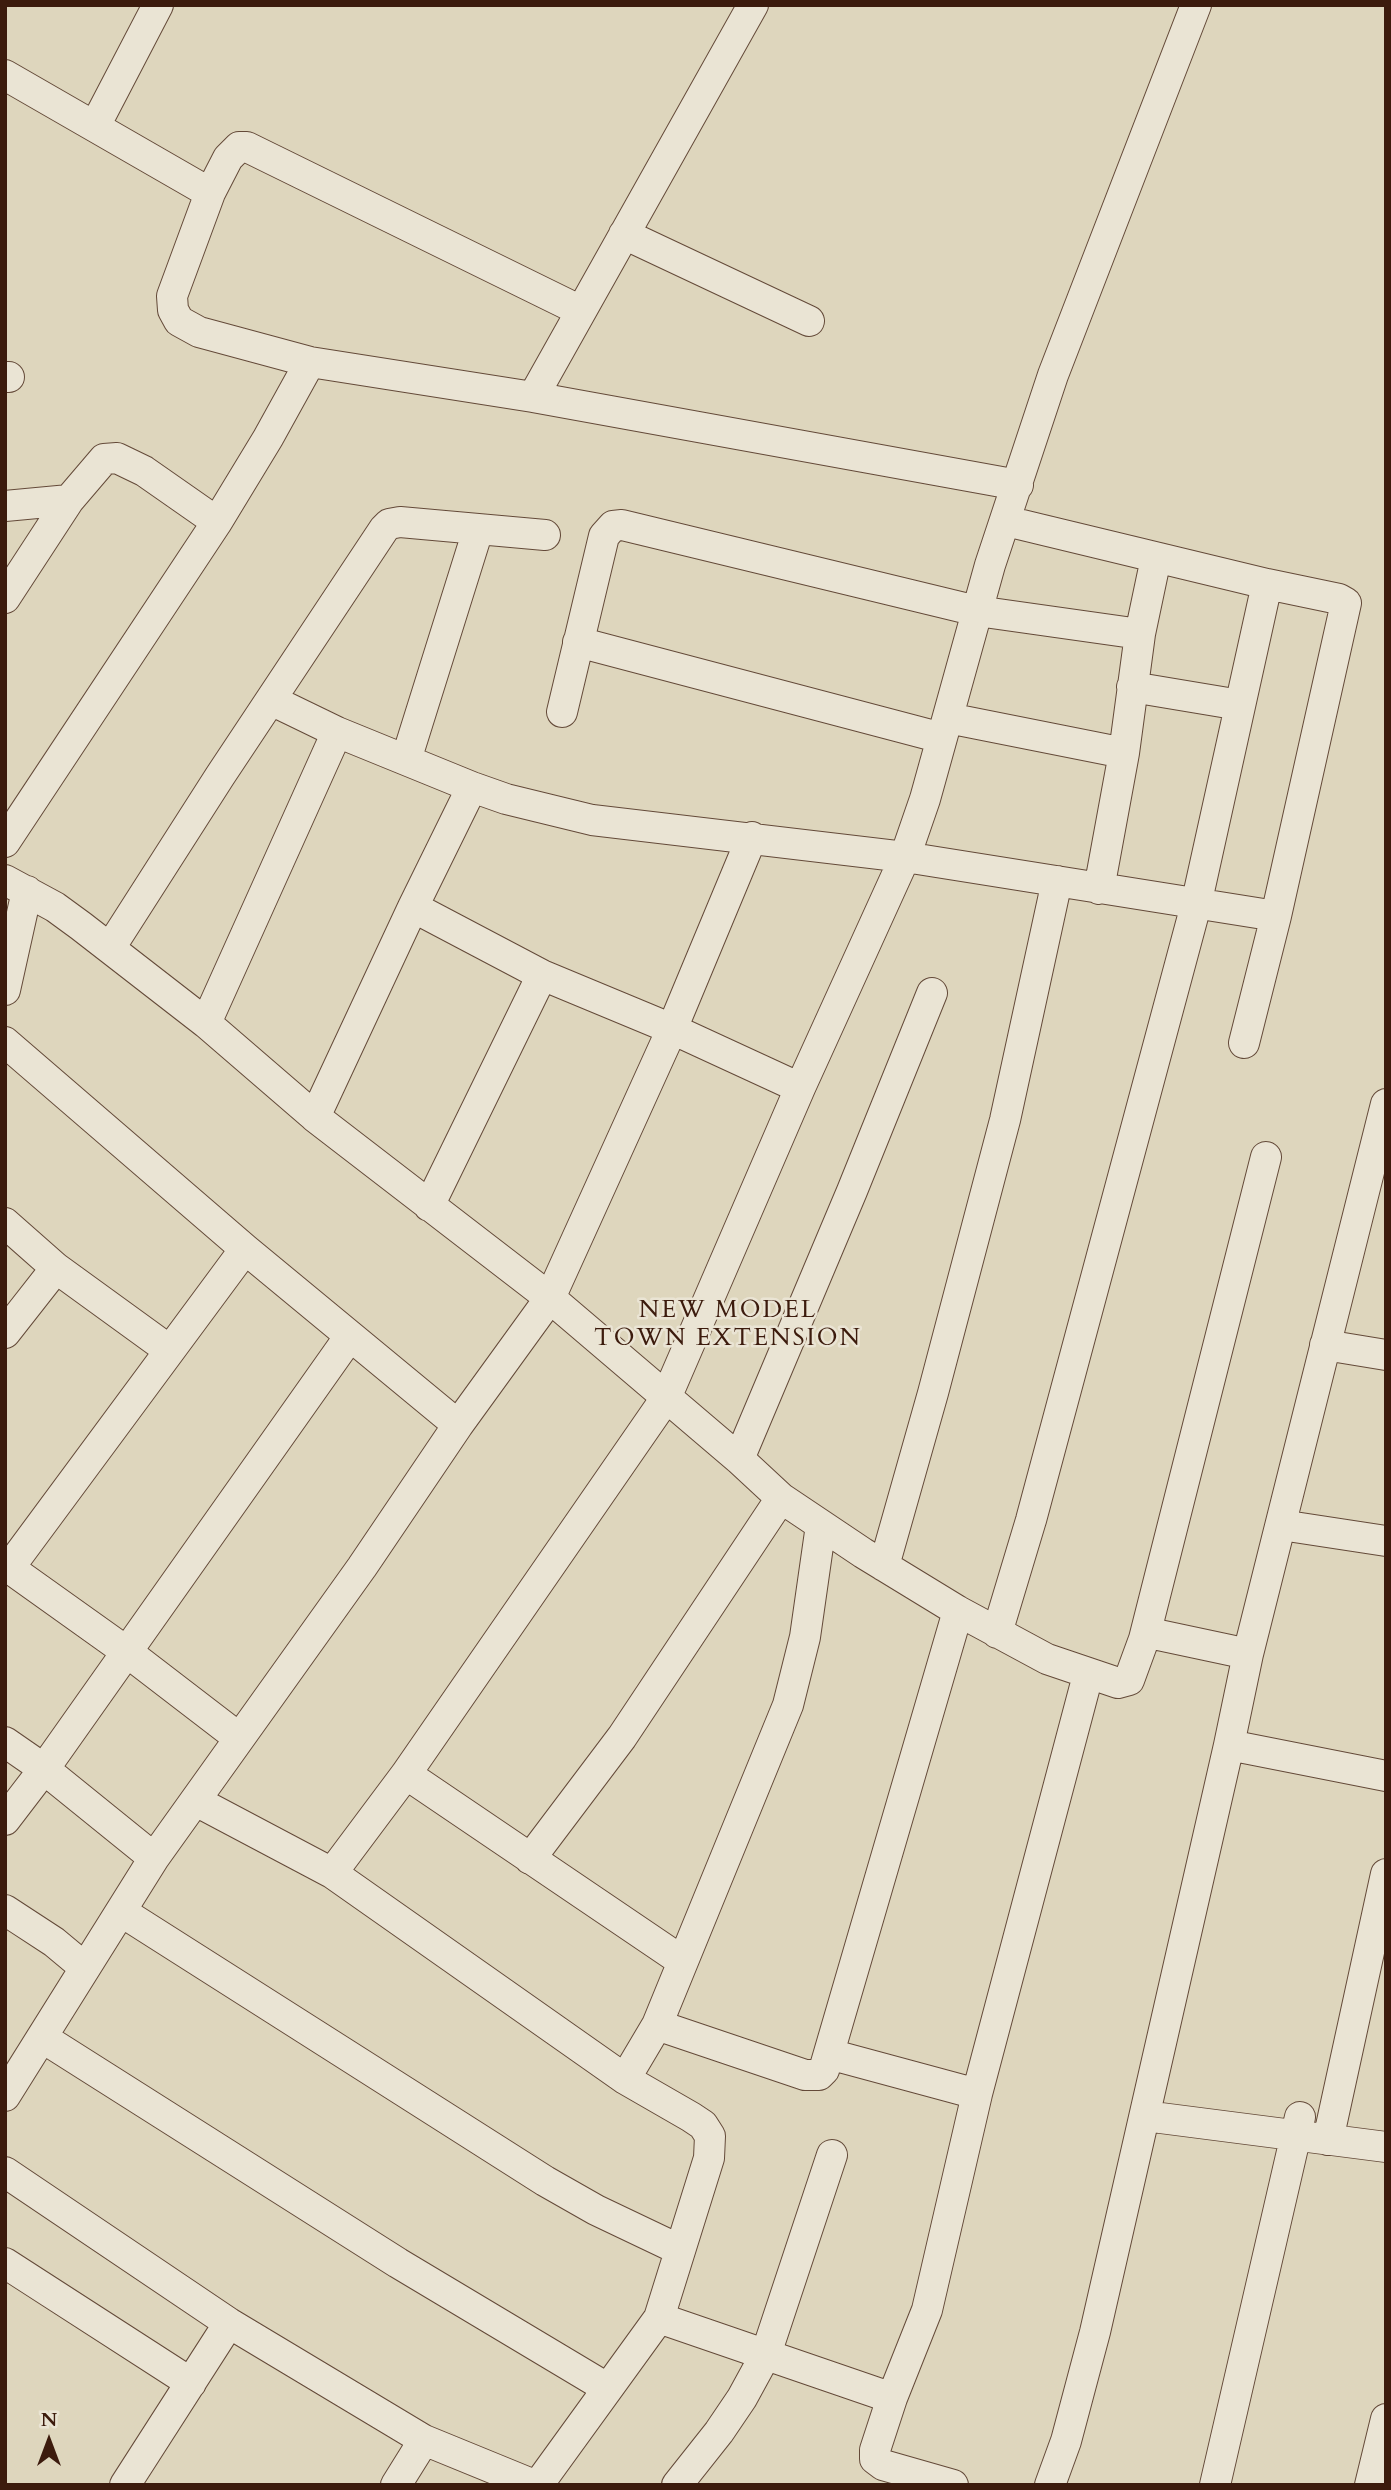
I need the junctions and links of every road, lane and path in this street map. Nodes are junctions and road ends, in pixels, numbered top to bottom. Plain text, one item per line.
1 (158, 5) edge
2 (753, 5) edge
3 (1196, 5) edge
4 (5, 75) edge
5 (95, 126) junction
6 (211, 193) junction
7 (624, 234) junction
8 (581, 311) junction
9 (810, 320) dead end
10 (310, 362) junction
11 (533, 397) junction
12 (1018, 485) junction
13 (69, 500) junction
14 (5, 506) edge
15 (1006, 521) junction
16 (217, 522) junction
17 (478, 530) junction
18 (545, 535) dead end
19 (1156, 558) junction
20 (1267, 584) junction
21 (5, 598) edge
22 (977, 611) junction
23 (1140, 634) junction
24 (578, 642) junction
25 (1132, 687) junction
26 (271, 700) junction
27 (1240, 705) junction
28 (562, 712) dead end
29 (945, 728) junction
30 (337, 732) junction
31 (1124, 753) junction
32 (406, 760) junction
33 (472, 787) junction
34 (752, 837) junction
35 (5, 842) edge
36 (905, 857) junction
37 (1057, 881) junction
38 (16, 885) edge
39 (1099, 889) junction
40 (1196, 905) junction
41 (413, 907) junction
42 (1276, 916) junction
43 (110, 948) junction
44 (542, 975) junction
45 (5, 990) edge
46 (932, 993) dead end
47 (206, 1023) junction
48 (672, 1029) junction
49 (5, 1042) edge
50 (1244, 1043) dead end
51 (800, 1088) junction
52 (1386, 1104) edge
53 (315, 1117) junction
54 (1266, 1157) dead end
55 (429, 1206) junction
56 (5, 1223) edge
57 (245, 1249) junction
58 (56, 1268) junction
59 (550, 1298) junction
60 (5, 1333) edge
61 (350, 1336) junction
62 (1325, 1345) junction
63 (169, 1350) junction
64 (1386, 1354) edge
65 (666, 1398) junction
66 (458, 1425) junction
67 (739, 1459) junction
68 (781, 1498) junction
69 (821, 1525) junction
70 (1282, 1525) junction
71 (1386, 1541) edge
72 (7, 1566) edge
73 (884, 1566) junction
74 (958, 1612) junction
75 (997, 1633) junction
76 (1144, 1639) junction
77 (127, 1652) junction
78 (1248, 1654) junction
79 (1088, 1675) junction
80 (239, 1738) junction
81 (5, 1742) edge
82 (1229, 1745) junction
83 (44, 1769) junction
84 (406, 1774) junction
85 (1386, 1776) edge
86 (197, 1801) junction
87 (5, 1820) edge
88 (154, 1858) junction
89 (530, 1859) junction
90 (332, 1873) junction
91 (1386, 1875) edge
92 (5, 1910) edge
93 (122, 1912) junction
94 (682, 1961) junction
95 (84, 1967) junction
96 (657, 2025) junction
97 (43, 2038) junction
98 (829, 2054) junction
99 (625, 2079) junction
100 (977, 2094) junction
101 (5, 2096) edge
102 (1147, 2107) junction
103 (1298, 2126) junction
104 (1386, 2126) edge
105 (1331, 2130) junction
106 (1386, 2147) edge
107 (832, 2155) dead end
108 (5, 2172) edge
109 (680, 2250) junction
110 (5, 2263) edge
111 (659, 2318) junction
112 (229, 2323) junction
113 (766, 2354) junction
114 (191, 2383) junction
115 (607, 2388) junction
116 (892, 2398) junction
117 (1386, 2420) edge
118 (424, 2440) junction
119 (125, 2485) edge
120 (396, 2485) edge
121 (536, 2485) edge
122 (677, 2485) edge
123 (953, 2485) edge
124 (1050, 2485) edge
125 (1215, 2485) edge
126 (1370, 2485) edge

1 - 5 street
2 - 7 street
3 - 12 street
4 - 5 street
5 - 6 street
6 - 8 street
6 - 10 street
7 - 8 street
7 - 9 street
8 - 11 street
10 - 11 street
10 - 16 street
11 - 12 street
12 - 15 street
13 - 14 street
13 - 16 street
13 - 21 street
15 - 19 street
15 - 22 street
16 - 35 street
17 - 18 street
17 - 26 street
17 - 32 street
19 - 20 street
19 - 23 street
20 - 27 street
20 - 42 street
22 - 23 street
22 - 24 street
22 - 29 street
23 - 25 street
24 - 28 street
24 - 29 street
25 - 27 street
25 - 31 street
26 - 30 street
26 - 43 street
27 - 40 street
29 - 31 street
29 - 36 street
30 - 32 street
30 - 47 street
31 - 39 street
32 - 33 street
33 - 34 street
33 - 41 street
34 - 36 street
34 - 48 street
36 - 37 street
36 - 51 street
37 - 39 street
37 - 73 street
38 - 43 street
38 - 45 street
39 - 40 street
40 - 42 street
40 - 75 street
41 - 44 street
41 - 53 street
42 - 50 street
43 - 47 street
44 - 48 street
44 - 55 street
46 - 67 street
47 - 53 street
48 - 51 street
48 - 59 street
49 - 57 street
51 - 65 street
52 - 62 street
53 - 55 street
54 - 76 street
55 - 59 street
56 - 58 street
57 - 61 street
57 - 63 street
58 - 60 street
58 - 63 street
59 - 65 street
59 - 66 street
61 - 66 street
61 - 77 street
62 - 64 street
62 - 70 street
63 - 72 street
65 - 67 street
65 - 84 street
66 - 80 street
67 - 68 street
68 - 69 street
68 - 89 street
69 - 73 street
69 - 94 street
70 - 71 street
70 - 78 street
72 - 77 street
73 - 74 street
74 - 75 street
74 - 98 street
75 - 79 street
76 - 78 street
76 - 79 street
77 - 80 street
77 - 83 street
78 - 82 street
79 - 100 street
80 - 86 street
81 - 83 street
82 - 85 street
82 - 102 street
83 - 87 street
83 - 88 street
84 - 89 street
84 - 90 street
86 - 88 street
86 - 90 street
88 - 93 street
89 - 94 street
90 - 99 street
91 - 105 street
92 - 95 street
93 - 95 street
93 - 109 street
94 - 96 street
95 - 97 street
96 - 98 street
96 - 99 street
97 - 101 street
97 - 115 street
98 - 100 street
99 - 109 street
100 - 116 street
102 - 103 street
102 - 124 street
103 - 105 street
103 - 125 street
104 - 105 street
105 - 106 street
107 - 113 street
108 - 112 street
109 - 111 street
110 - 114 street
111 - 113 street
111 - 115 street
112 - 114 street
112 - 118 street
113 - 116 street
113 - 122 street
114 - 119 street
115 - 121 street
116 - 123 street
117 - 126 street
118 - 120 street
118 - 121 street

